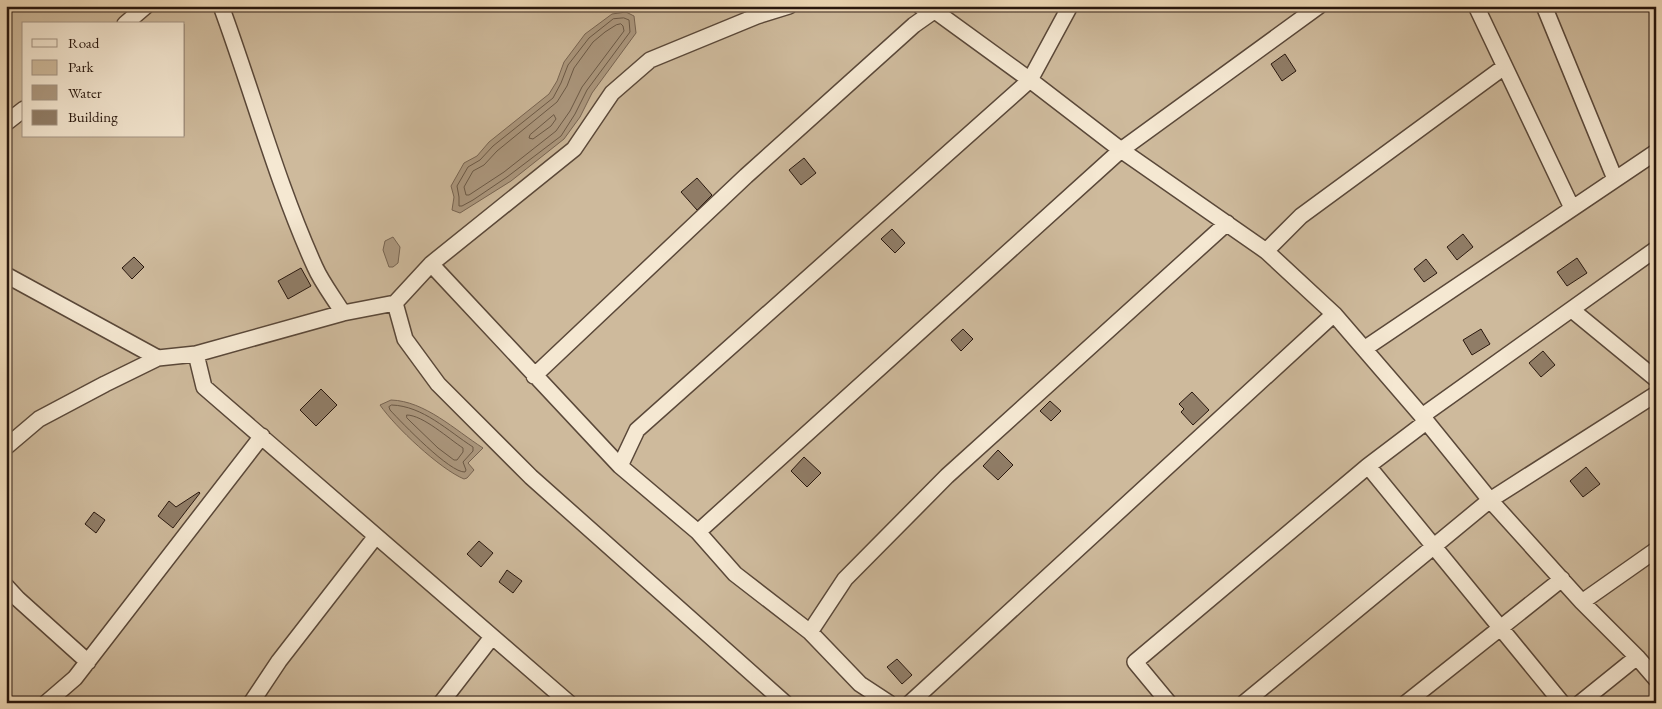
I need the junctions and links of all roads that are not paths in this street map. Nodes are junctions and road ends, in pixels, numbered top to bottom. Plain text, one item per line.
1 (146, 6) edge
2 (221, 6) edge
3 (789, 6) edge
4 (1070, 6) edge
5 (1319, 6) edge
6 (1476, 6) edge
7 (1544, 6) edge
8 (930, 9) edge
9 (127, 22) edge
10 (1504, 67) junction
11 (1030, 80) junction
12 (22, 110) edge
13 (6, 123) edge
14 (1121, 150) junction
15 (1656, 152) edge
16 (1615, 179) junction
17 (1572, 208) junction
18 (1227, 223) junction
19 (1656, 249) edge
20 (1266, 250) junction
21 (430, 264) junction
22 (6, 275) edge
23 (395, 303) junction
24 (1572, 310) junction
25 (343, 312) junction
26 (1334, 314) junction
27 (1364, 349) junction
28 (196, 354) junction
29 (158, 358) junction
30 (534, 376) junction
31 (1656, 379) edge
32 (1656, 394) edge
33 (1424, 419) junction
34 (262, 436) junction
35 (6, 447) edge
36 (620, 466) junction
37 (1368, 466) junction
38 (1490, 500) junction
39 (698, 532) junction
40 (376, 536) junction
41 (1434, 546) junction
42 (1656, 550) edge
43 (1562, 579) junction
44 (6, 586) edge
45 (1582, 602) junction
46 (1501, 628) junction
47 (810, 632) junction
48 (492, 637) junction
49 (1637, 657) junction
50 (88, 662) junction
51 (1656, 679) edge
52 (46, 703) edge
53 (251, 703) edge
54 (441, 703) edge
55 (568, 703) edge
56 (785, 703) edge
57 (889, 703) edge
58 (910, 703) edge
59 (1168, 703) edge
60 (1244, 703) edge
61 (1406, 703) edge
62 (1562, 703) edge
63 (1580, 703) edge

1 - 9 street
2 - 25 street
3 - 21 street
4 - 11 street
5 - 14 street
6 - 10 street
7 - 16 street
8 - 11 street
8 - 30 street
10 - 17 street
10 - 20 street
11 - 14 street
11 - 36 street
12 - 13 street
14 - 18 street
14 - 39 street
15 - 16 street
16 - 17 street
17 - 27 street
18 - 20 street
18 - 47 street
19 - 24 street
20 - 26 street
21 - 23 street
21 - 30 street
22 - 29 street
23 - 25 street
23 - 56 street
24 - 31 street
24 - 33 street
25 - 28 street
26 - 27 street
26 - 58 street
27 - 33 street
28 - 29 street
28 - 34 street
29 - 35 street
30 - 36 street
32 - 38 street
33 - 37 street
33 - 38 street
34 - 40 street
34 - 50 street
36 - 39 street
37 - 41 street
37 - 59 street
38 - 41 street
38 - 43 street
39 - 47 street
40 - 48 street
40 - 53 street
41 - 46 street
41 - 60 street
42 - 45 street
43 - 45 street
43 - 46 street
44 - 50 street
45 - 49 street
46 - 61 street
46 - 62 street
47 - 57 street
48 - 54 street
48 - 55 street
49 - 51 street
49 - 63 street
50 - 52 street

